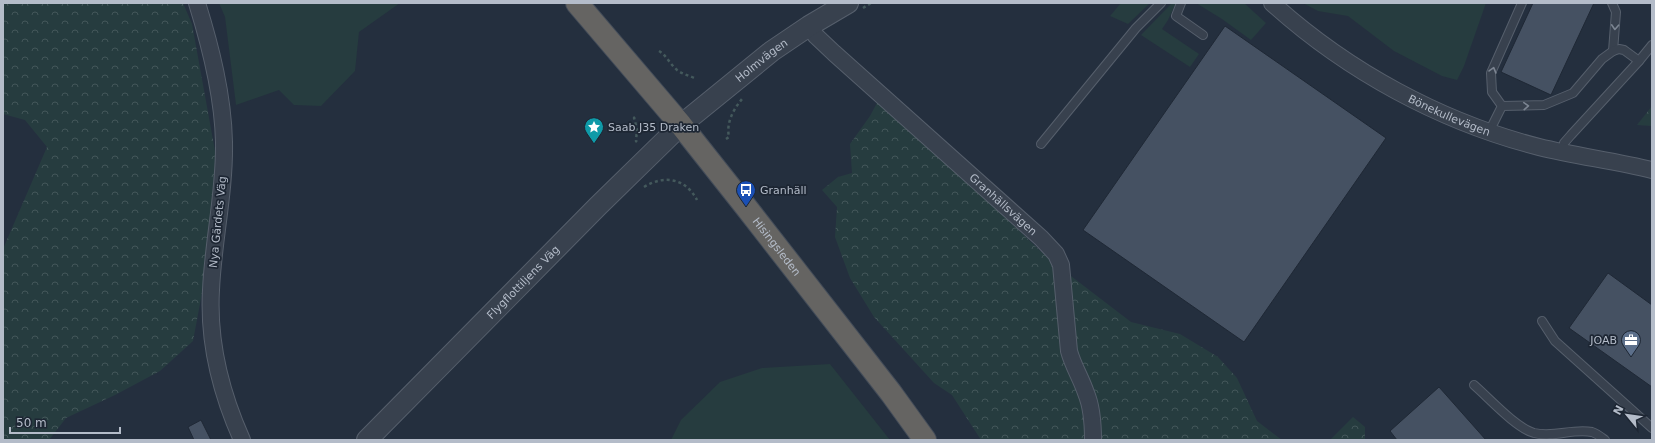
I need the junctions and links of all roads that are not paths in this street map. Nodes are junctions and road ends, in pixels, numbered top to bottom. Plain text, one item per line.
1 (197, 3) edge
2 (577, 3) edge
3 (848, 3) edge
4 (1161, 3) edge
5 (1182, 3) edge
6 (1272, 3) edge
7 (1522, 3) edge
8 (1612, 3) edge
9 (809, 26) junction
10 (1204, 35) dead end
11 (1652, 45) edge
12 (1613, 51) junction
13 (1639, 61) junction
14 (1502, 106) junction
15 (681, 125) junction
16 (1489, 132) junction
17 (1041, 144) dead end
18 (1562, 152) junction
19 (1652, 170) edge
20 (1542, 321) dead end
21 (1474, 385) dead end
22 (1652, 428) edge
23 (242, 440) edge
24 (367, 440) edge
25 (925, 440) edge
26 (1093, 440) edge
27 (1605, 440) edge

1 - 23 street, Nya Gärdets Väg
2 - 15 highway, Hisingsleden
3 - 9 street, Holmvägen
4 - 17 lane
5 - 10 lane
6 - 16 street, Bönekullevägen
14 -> 7 lane
8 -> 12 lane
9 - 15 street, Holmvägen
9 - 26 street, Granhällsvägen
11 - 13 lane
12 - 13 lane
14 -> 12 lane
13 - 18 lane
14 - 16 lane
15 - 24 street, Flygflottiljens Väg
15 - 25 highway, Hisingsleden
16 - 18 street, Bönekullevägen
18 - 19 street, Bönekullevägen
20 - 22 lane
21 - 27 lane

